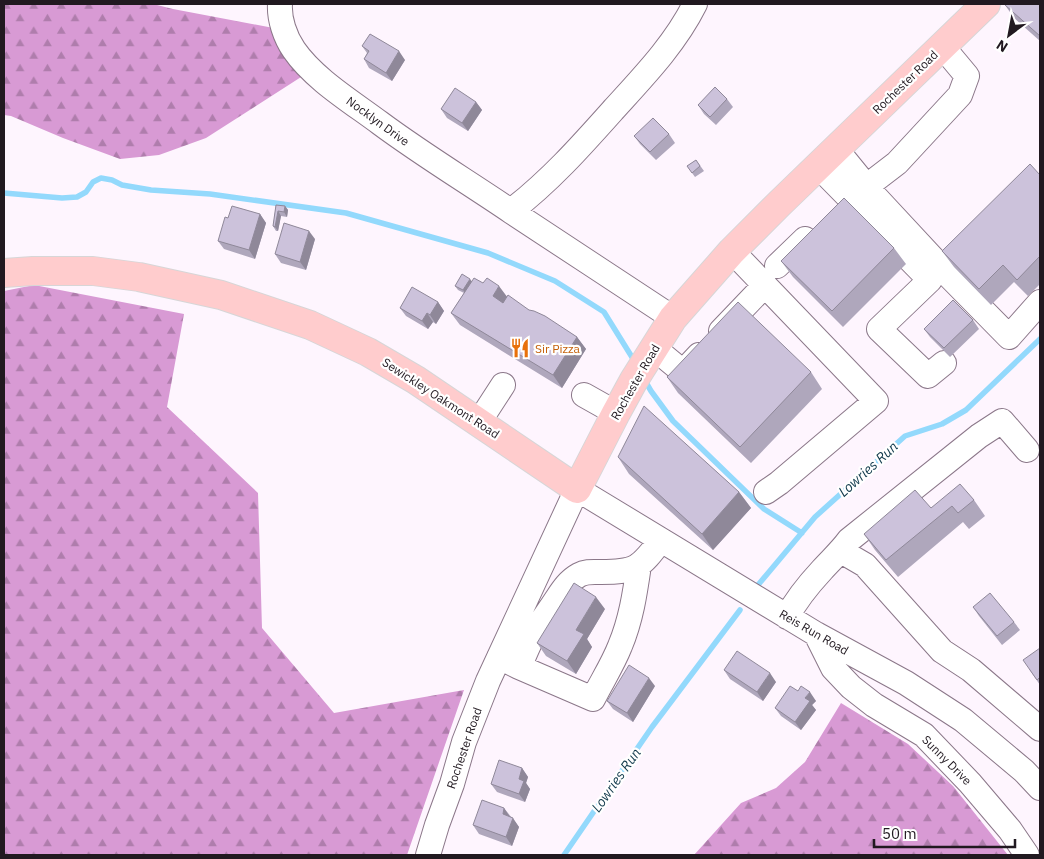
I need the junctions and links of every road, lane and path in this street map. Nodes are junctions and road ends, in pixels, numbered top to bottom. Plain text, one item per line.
1 (280, 4) edge
2 (695, 4) edge
3 (986, 4) edge
4 (942, 46) junction
5 (827, 158) junction
6 (842, 205) junction
7 (511, 211) junction
8 (732, 251) junction
9 (4, 273) edge
10 (771, 275) junction
11 (1040, 302) edge
12 (673, 318) junction
13 (944, 363) dead end
14 (644, 365) junction
15 (503, 385) dead end
16 (584, 396) dead end
17 (616, 413) junction
18 (479, 422) junction
19 (1027, 450) dead end
20 (577, 489) junction
21 (766, 492) dead end
22 (661, 540) junction
23 (841, 551) junction
24 (639, 565) junction
25 (787, 617) junction
26 (816, 634) junction
27 (509, 662) junction
28 (1040, 729) edge
29 (1040, 788) edge
30 (428, 855) edge
31 (1027, 855) edge

1 - 7 street, Nocklyn Drive
2 - 7 street
3 - 4 main road, Rochester Road
4 - 5 main road, Rochester Road
4 - 6 street
5 - 6 street
5 - 8 main road, Rochester Road
6 - 10 street
6 - 11 street
6 - 13 street
7 - 12 street, Nocklyn Drive
8 - 10 street
8 - 12 main road, Rochester Road
9 - 18 main road, Sewickley Oakmont Road
10 - 14 street
10 - 21 street
12 - 14 main road, Rochester Road
14 - 17 main road, Rochester Road
15 - 18 street
16 - 17 street
17 - 20 main road, Rochester Road
18 - 20 main road, Sewickley Oakmont Road
19 - 23 street
20 - 22 street, Reis Run Road
20 - 27 street, Rochester Road
22 - 24 street
22 - 25 street, Reis Run Road
23 - 25 street
23 - 28 street
24 - 27 street
24 - 27 street
25 - 26 street, Reis Run Road
26 - 29 street, Reis Run Road
26 - 31 street, Sunny Drive
27 - 30 street, Rochester Road

